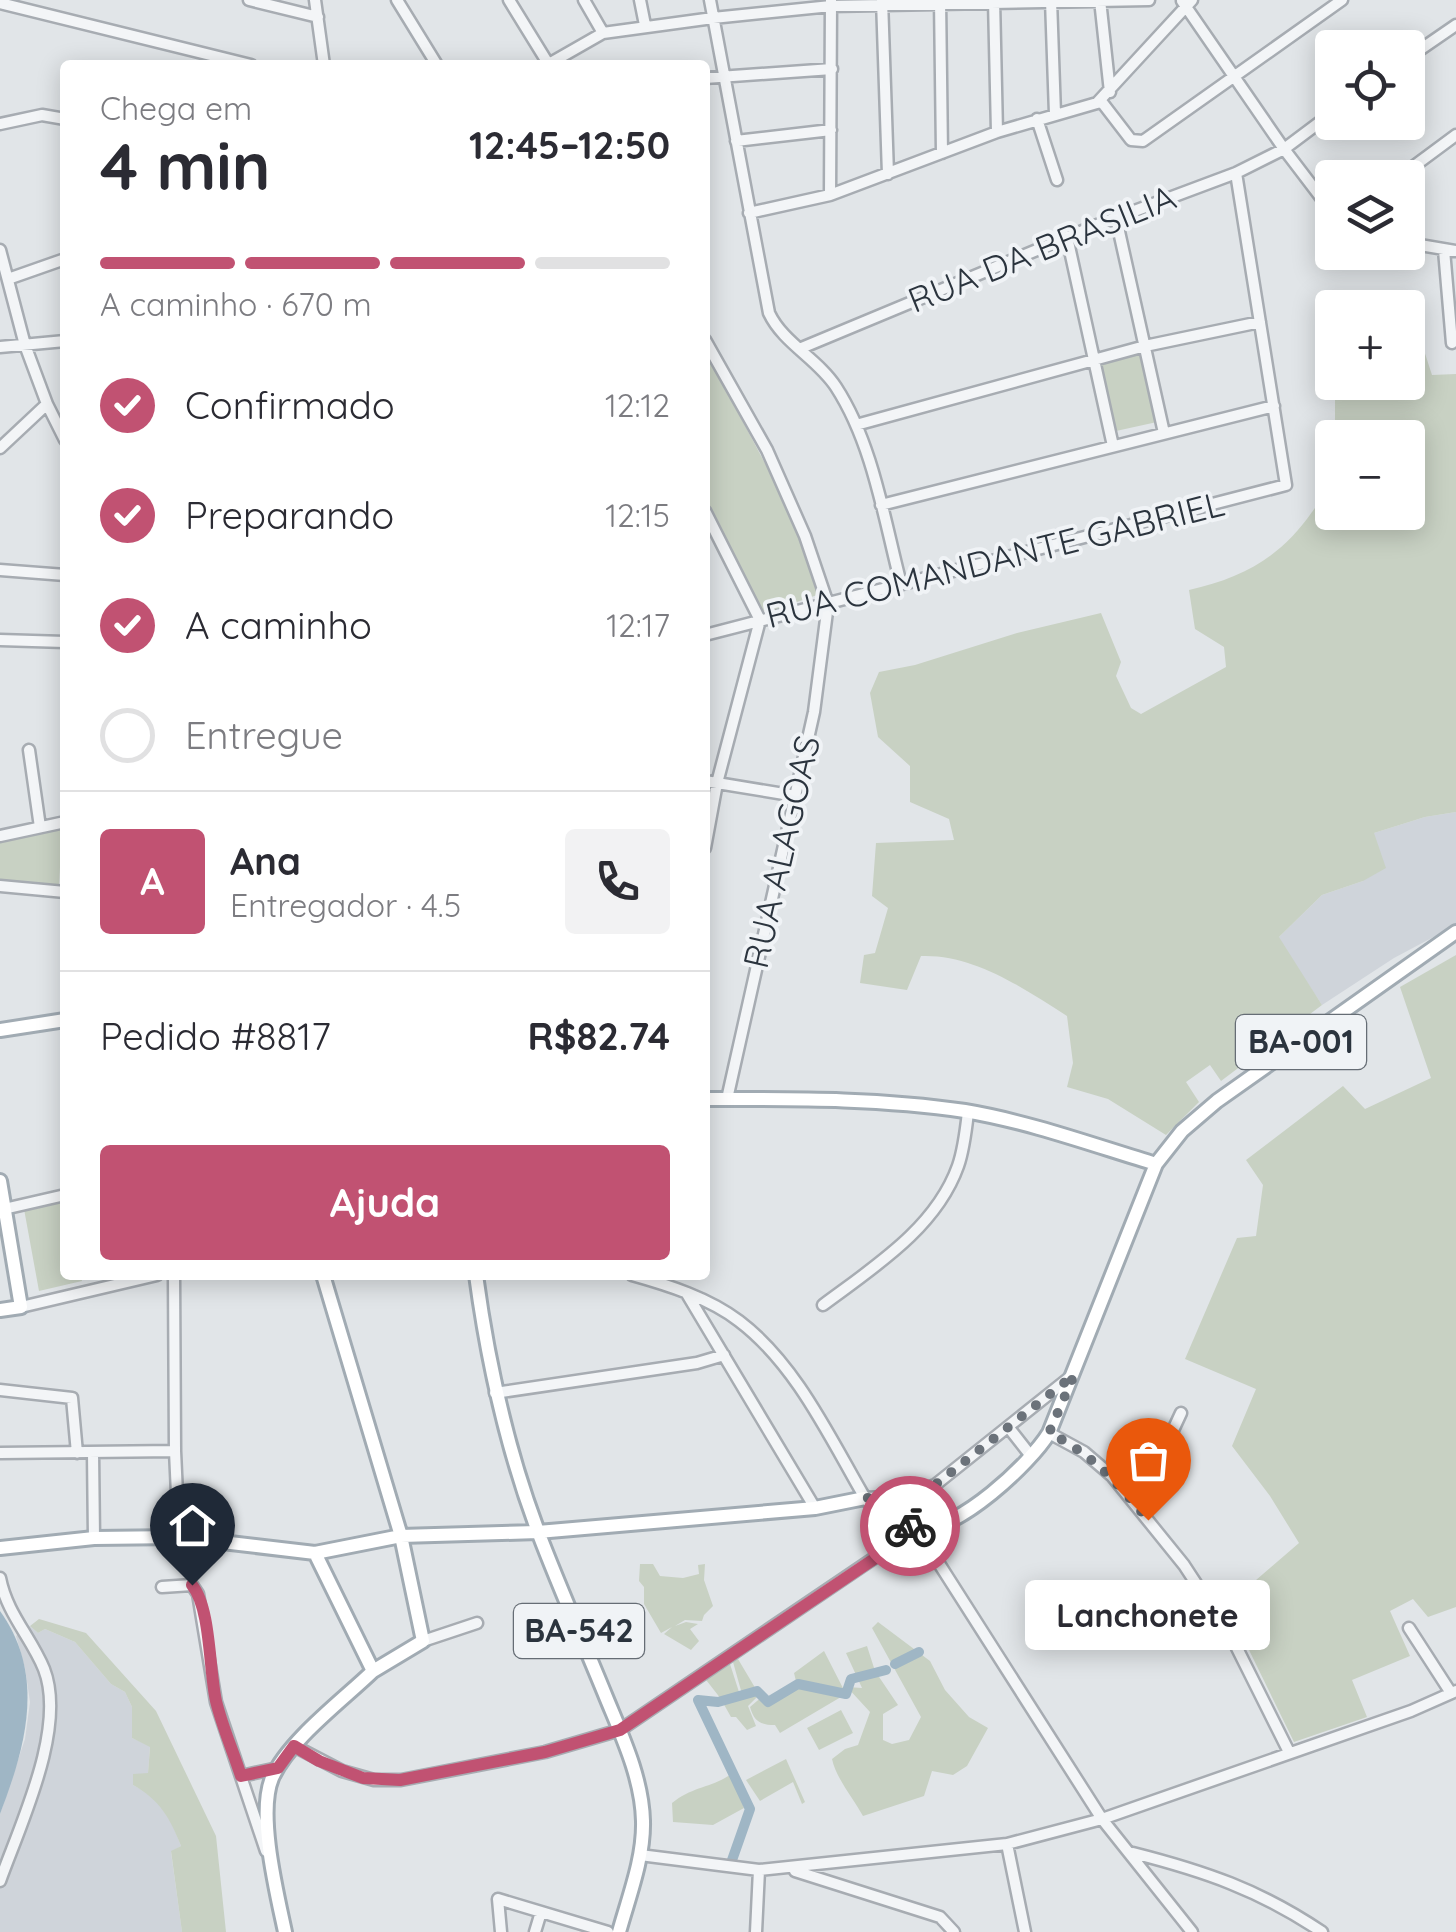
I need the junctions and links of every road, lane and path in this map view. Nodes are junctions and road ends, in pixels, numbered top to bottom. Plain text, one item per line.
1 (249, 0) edge
2 (315, 0) edge
3 (396, 0) edge
4 (509, 0) edge
5 (584, 0) edge
6 (640, 0) edge
7 (710, 0) edge
8 (1149, 0) edge
9 (1342, 0) edge
10 (1100, 1) edge
11 (940, 2) edge
12 (994, 2) edge
13 (1051, 2) edge
14 (1186, 2) edge
15 (0, 3) edge
16 (831, 3) edge
17 (882, 3) edge
18 (318, 17) junction
19 (713, 18) junction
20 (645, 25) junction
21 (1456, 25) edge
22 (603, 34) junction
23 (1425, 46) edge
24 (231, 60) edge
25 (323, 60) edge
26 (434, 60) edge
27 (545, 60) edge
28 (557, 60) edge
29 (832, 69) junction
30 (724, 76) junction
31 (710, 77) edge
32 (1235, 78) junction
33 (1105, 96) junction
34 (1055, 114) junction
35 (60, 118) edge
36 (1037, 119) junction
37 (0, 124) edge
38 (1315, 126) edge
39 (831, 130) junction
40 (998, 132) junction
41 (1456, 136) edge
42 (736, 140) junction
43 (1284, 149) junction
44 (942, 153) junction
45 (1423, 160) edge
46 (1236, 173) junction
47 (888, 174) junction
48 (1057, 180) dead end
49 (1315, 190) edge
50 (830, 195) junction
51 (749, 213) junction
52 (1116, 218) junction
53 (1067, 237) junction
54 (1425, 246) edge
55 (0, 250) edge
56 (1452, 250) edge
57 (60, 262) edge
58 (8, 279) junction
59 (1260, 322) junction
60 (60, 342) edge
61 (1452, 342) dead end
62 (25, 345) junction
63 (1145, 346) junction
64 (0, 347) edge
65 (799, 348) junction
66 (710, 349) edge
67 (1094, 359) junction
68 (46, 404) junction
69 (1274, 406) junction
70 (856, 426) junction
71 (60, 431) edge
72 (1164, 433) junction
73 (1113, 446) junction
74 (0, 448) edge
75 (881, 505) junction
76 (710, 534) edge
77 (0, 570) edge
78 (60, 575) edge
79 (901, 584) junction
80 (828, 604) junction
81 (760, 620) junction
82 (710, 635) edge
83 (0, 640) edge
84 (60, 642) edge
85 (29, 750) dead end
86 (711, 782) edge
87 (796, 796) junction
88 (60, 823) edge
89 (40, 827) junction
90 (0, 836) edge
91 (0, 886) edge
92 (60, 892) edge
93 (1456, 932) edge
94 (60, 1024) edge
95 (0, 1030) edge
96 (710, 1099) edge
97 (727, 1099) junction
98 (968, 1112) junction
99 (1156, 1164) junction
100 (0, 1182) edge
101 (60, 1196) edge
102 (4, 1209) junction
103 (89, 1280) edge
104 (135, 1280) edge
105 (174, 1280) edge
106 (324, 1280) edge
107 (477, 1280) edge
108 (647, 1280) edge
109 (91, 1290) junction
110 (686, 1293) junction
111 (824, 1305) dead end
112 (21, 1307) junction
113 (0, 1310) edge
114 (724, 1355) junction
115 (1074, 1375) junction
116 (0, 1390) edge
117 (495, 1392) junction
118 (1181, 1413) dead end
119 (1009, 1428) junction
120 (1049, 1433) junction
121 (175, 1451) junction
122 (0, 1453) edge
123 (76, 1453) junction
124 (92, 1453) junction
125 (1031, 1456) junction
126 (1130, 1497) junction
127 (866, 1498) junction
128 (815, 1508) junction
129 (917, 1530) junction
130 (538, 1532) junction
131 (401, 1536) junction
132 (179, 1537) junction
133 (94, 1538) junction
134 (0, 1548) edge
135 (316, 1553) junction
136 (0, 1578) edge
137 (162, 1587) dead end
138 (476, 1623) dead end
139 (1409, 1628) dead end
140 (424, 1641) junction
141 (374, 1671) junction
142 (1454, 1692) edge
143 (620, 1730) junction
144 (294, 1746) junction
145 (1289, 1752) junction
146 (278, 1768) junction
147 (241, 1776) junction
148 (1102, 1818) junction
149 (1007, 1844) junction
150 (1132, 1853) junction
151 (640, 1854) junction
152 (839, 1864) junction
153 (271, 1866) junction
154 (788, 1869) junction
155 (759, 1870) junction
156 (0, 1882) edge
157 (840, 1886) junction
158 (542, 1912) junction
159 (285, 1932) edge
160 (502, 1932) edge
161 (535, 1932) edge
162 (608, 1932) edge
163 (618, 1932) edge
164 (756, 1932) edge
165 (954, 1932) edge
166 (1025, 1932) edge
167 (1192, 1932) edge
168 (1322, 1932) edge

1 - 18 street
2 - 18 street
3 - 26 street
4 - 27 street
5 - 22 street
6 - 20 street
7 - 19 street
8 - 10 street
9 - 32 street
10 - 13 street
10 - 33 street
11 - 12 street
11 - 17 street
11 - 44 street
12 - 13 street
12 - 40 street
13 - 34 street
14 - 32 street
14 - 33 street
15 - 24 street
16 - 17 street
16 - 19 street
16 - 29 street
17 - 47 street
18 - 25 street
19 - 20 street
19 - 30 street
20 - 22 street
21 - 23 street
22 - 28 street
29 - 30 street
29 - 39 street
30 - 31 street
30 - 42 street
32 - 33 street
32 - 43 street
33 - 34 street
34 - 36 street
35 - 37 street
36 - 40 street
36 - 48 street
38 - 43 street, RUA DA BRASILIA
39 - 42 street
39 - 50 street
40 - 44 street
41 - 45 street
42 - 51 street
43 - 46 street, RUA DA BRASILIA
43 - 49 street
44 - 47 street
46 - 52 street, RUA DA BRASILIA
46 - 59 street
47 - 50 street
50 - 51 street
51 - 65 street
52 - 53 street, RUA DA BRASILIA
52 - 63 street
53 - 65 street, RUA DA BRASILIA
53 - 67 street
54 - 56 street
55 - 58 street
56 - 61 street
57 - 58 street
58 - 62 street
59 - 63 street
59 - 69 street
60 - 62 street
62 - 64 street
62 - 68 street
63 - 67 street
63 - 72 street
65 - 70 street
66 - 80 street
67 - 70 street
67 - 73 street
68 - 71 street
68 - 74 street
69 - 72 street
69 - 79 street, RUA COMANDANTE GABRIEL
70 - 75 street
72 - 73 street
73 - 75 street
75 - 79 street
76 - 81 street
77 - 78 street
79 - 80 street, RUA COMANDANTE GABRIEL
80 - 81 street, RUA COMANDANTE GABRIEL
80 - 87 street, RUA ALAGOAS
81 - 82 street, RUA COMANDANTE GABRIEL
81 - 86 street
83 - 84 street
85 - 89 street
86 - 87 street
87 - 97 street, RUA ALAGOAS
88 - 89 street
89 - 90 street
91 - 92 street
93 - 99 main road, BA-001
94 - 95 main road
96 - 97 main road
97 - 98 main road
98 - 99 main road
98 - 111 street
99 - 115 main road, BA-001
100 - 102 main road
101 - 102 street
102 - 112 main road
103 - 109 street
104 - 109 street
105 - 121 street
106 - 131 main road
107 - 117 main road
108 - 110 street
109 - 112 street
110 - 114 street
110 - 127 street
112 - 113 main road
114 - 117 street
114 - 128 street
115 - 119 street, BA-001
115 - 120 main road, BA-001
116 - 123 street
117 - 130 main road
118 - 126 street
119 - 125 street
119 - 127 street, BA-001
120 - 125 main road, BA-001
120 - 126 street
121 - 124 street
121 - 132 street
122 - 123 street
123 - 124 street
124 - 133 street
125 - 129 main road, BA-001
126 - 145 street
127 - 128 main road, BA-001
127 - 129 main road
128 - 130 main road, BA-001
129 - 143 street
129 - 148 street
130 - 131 main road, BA-001
130 - 143 main road, BA-542
131 - 135 main road, BA-001
131 - 140 main road
132 - 133 main road, BA-001
132 - 135 main road, BA-001
133 - 134 main road, BA-001
135 - 141 main road
136 - 156 street
137 - 147 street
138 - 140 street
139 - 142 street
140 - 141 main road
141 - 144 main road
142 - 145 street
143 - 144 street
143 - 151 main road, BA-542
144 - 146 main road
145 - 148 street
146 - 147 street
146 - 153 main road
147 - 153 street
148 - 149 street
148 - 150 street
149 - 152 street
149 - 166 street
150 - 167 street
150 - 168 street
151 - 155 street
151 - 163 main road, BA-542
152 - 154 street
152 - 157 street
153 - 159 main road
154 - 155 street
154 - 157 street
155 - 164 street
157 - 165 street
158 - 160 street
158 - 161 street
158 - 162 street

